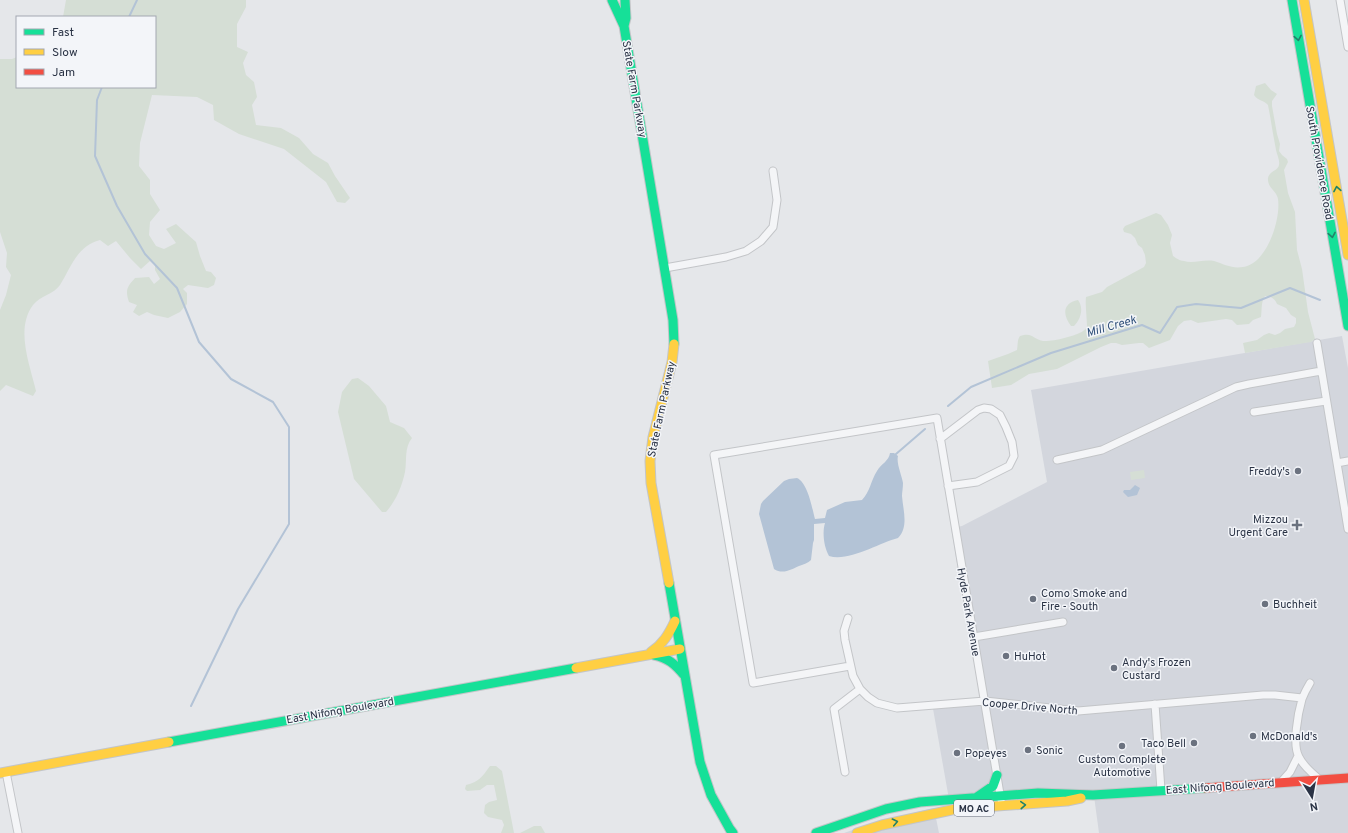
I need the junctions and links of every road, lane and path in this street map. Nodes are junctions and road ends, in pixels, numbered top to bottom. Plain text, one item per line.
1 (612, 0) edge
2 (625, 0) edge
3 (1292, 0) edge
4 (1304, 0) edge
5 (1340, 0) edge
6 (624, 26) junction
7 (1348, 47) edge
8 (773, 171) dead end
9 (1348, 255) edge
10 (665, 268) junction
11 (1348, 326) edge
12 (1317, 343) dead end
13 (1321, 371) junction
14 (1326, 401) junction
15 (1254, 412) dead end
16 (940, 439) junction
17 (1057, 460) dead end
18 (1348, 461) edge
19 (1337, 463) junction
20 (948, 486) junction
21 (1348, 529) edge
22 (848, 618) dead end
23 (675, 622) junction
24 (1063, 622) dead end
25 (974, 637) junction
26 (680, 649) junction
27 (648, 654) junction
28 (850, 666) junction
29 (684, 675) junction
30 (1310, 682) dead end
31 (860, 689) junction
32 (1302, 698) junction
33 (985, 701) junction
34 (1155, 704) junction
35 (1298, 756) junction
36 (3, 772) edge
37 (845, 772) dead end
38 (997, 775) junction
39 (1348, 778) edge
40 (1320, 780) junction
41 (1281, 782) junction
42 (1161, 790) junction
43 (1093, 795) junction
44 (1001, 796) junction
45 (976, 798) junction
46 (1003, 806) junction
47 (731, 832) edge
48 (18, 833) edge
49 (816, 833) edge
50 (857, 833) edge

1 - 6 street, State Farm Parkway
2 - 6 street, State Farm Parkway
3 -> 11 street, South Providence Road
9 -> 4 street, South Providence Road
5 - 7 street
6 - 10 street, State Farm Parkway
8 - 10 street
10 - 23 street, State Farm Parkway
12 - 13 street
13 - 14 street
13 - 17 street
14 - 15 street
14 - 19 street
16 - 20 street, Hyde Park Avenue
16 - 20 street
16 - 28 street, Hyde Park Avenue
18 - 19 street
19 - 21 street
20 - 25 street, Hyde Park Avenue
22 - 28 street
23 - 26 street, State Farm Parkway
23 - 27 street
24 - 25 street
25 - 33 street, Hyde Park Avenue
26 - 27 street, East Nifong Boulevard
26 - 29 street, State Farm Parkway
27 - 29 street
27 - 36 street, East Nifong Boulevard
28 - 31 street
29 - 47 street, State Farm Parkway
30 - 32 street
31 - 33 street, Cooper Drive North
31 - 37 street
32 - 34 street, Cooper Drive North
32 - 35 street
33 - 34 street, Cooper Drive North
33 - 38 street, Hyde Park Avenue
34 - 42 street
35 - 40 street
35 - 41 street
36 - 48 street
38 - 44 street, Hyde Park Avenue
38 - 45 street
39 - 40 street, East Nifong Boulevard / MO AC
40 - 41 street, East Nifong Boulevard / MO AC
41 - 42 street, East Nifong Boulevard / MO AC
42 - 43 street, East Nifong Boulevard / MO AC
43 - 44 street, East Nifong Boulevard / MO AC
46 -> 43 street, East Nifong Boulevard / MO AC
44 - 45 street, East Nifong Boulevard / MO AC
44 - 46 street, Hyde Park Avenue
45 - 49 street, East Nifong Boulevard / MO AC
50 -> 46 street, East Nifong Boulevard / MO AC

